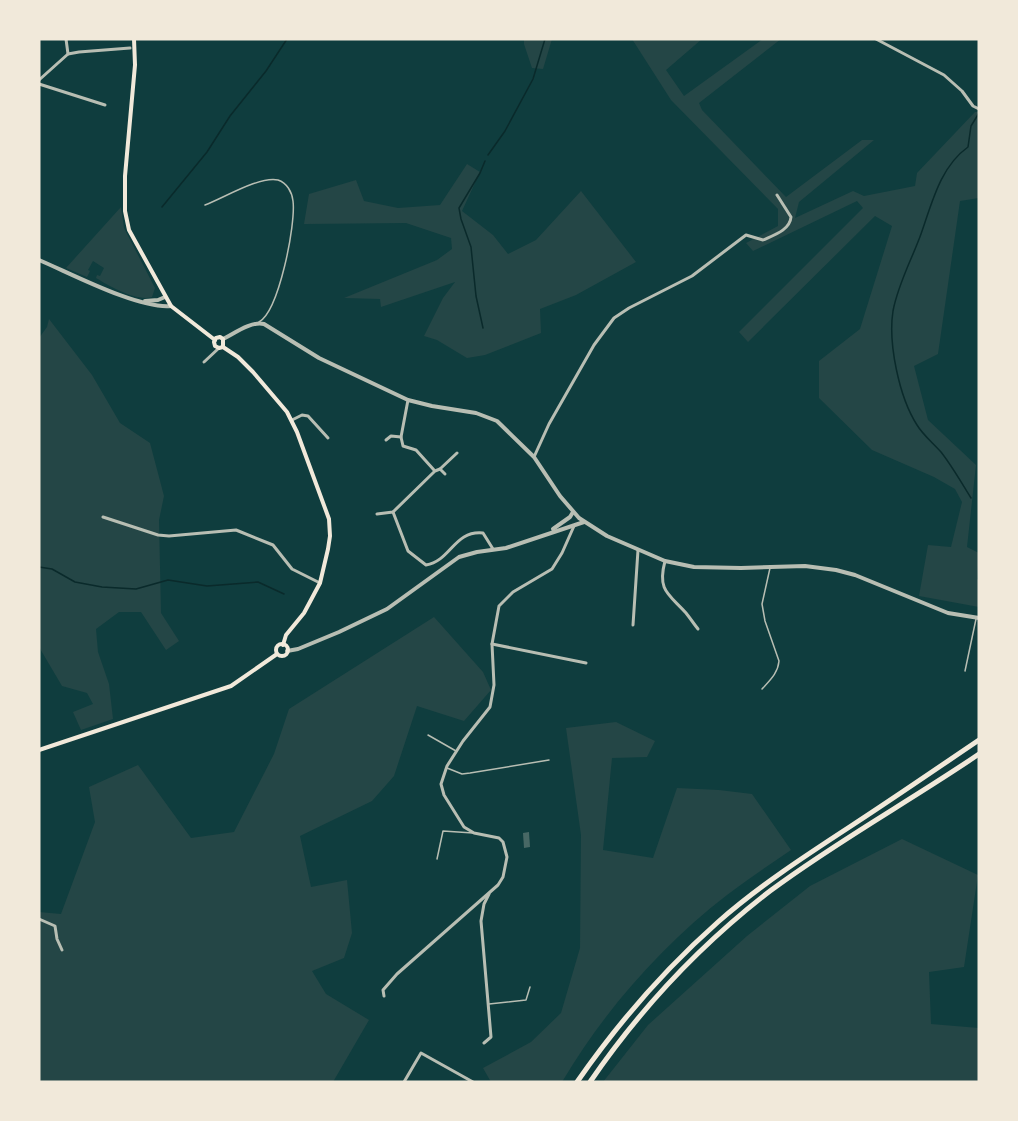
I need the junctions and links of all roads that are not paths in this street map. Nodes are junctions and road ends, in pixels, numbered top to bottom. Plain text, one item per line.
1 (66, 39) edge
2 (134, 39) edge
3 (876, 39) edge
4 (130, 48) dead end
5 (68, 54) junction
6 (39, 82) edge
7 (105, 105) dead end
8 (979, 109) edge
9 (777, 195) dead end
10 (205, 205) dead end
11 (39, 260) edge
12 (165, 297) junction
13 (141, 301) junction
14 (171, 306) junction
15 (259, 323) junction
16 (224, 339) junction
17 (214, 340) junction
18 (221, 347) junction
19 (204, 362) dead end
20 (408, 400) junction
21 (292, 420) junction
22 (401, 437) junction
23 (328, 438) dead end
24 (386, 440) dead end
25 (457, 453) dead end
26 (534, 457) junction
27 (440, 468) junction
28 (435, 471) junction
29 (445, 474) dead end
30 (393, 512) junction
31 (573, 512) junction
32 (377, 514) dead end
33 (103, 517) dead end
34 (568, 519) junction
35 (584, 522) junction
36 (570, 526) junction
37 (548, 533) junction
38 (569, 541) junction
39 (493, 549) junction
40 (638, 550) junction
41 (665, 561) junction
42 (770, 567) junction
43 (320, 583) junction
44 (978, 618) edge
45 (633, 625) dead end
46 (698, 629) dead end
47 (492, 644) junction
48 (283, 645) junction
49 (287, 651) junction
50 (277, 654) junction
51 (586, 663) dead end
52 (965, 671) dead end
53 (762, 689) dead end
54 (428, 735) dead end
55 (979, 740) edge
56 (39, 750) edge
57 (457, 751) junction
58 (979, 754) edge
59 (549, 760) dead end
60 (446, 768) junction
61 (474, 833) junction
62 (437, 859) dead end
63 (489, 893) junction
64 (39, 919) edge
65 (62, 950) dead end
66 (530, 987) dead end
67 (384, 996) dead end
68 (488, 1004) junction
69 (484, 1043) dead end
70 (404, 1082) edge
71 (473, 1082) edge
72 (577, 1082) edge
73 (590, 1082) edge

1 - 5 street
2 - 12 main road
3 - 8 street
4 - 5 street
5 - 6 street
6 - 7 street
9 - 26 street
10 - 15 lane
11 - 13 street
12 - 13 street
12 - 14 main road
13 - 14 street
14 - 17 main road
15 - 16 street
15 - 20 street
16 - 17 main road
16 - 18 main road
17 - 18 main road
18 - 19 street
18 - 21 main road
20 - 22 street
20 - 26 street
21 - 23 street
21 - 43 main road
22 - 24 street
22 - 28 street
25 - 27 street
26 - 31 street
27 - 28 street
27 - 29 street
28 - 30 street
30 - 32 street
30 - 39 street
31 - 34 street
31 - 35 street
33 - 43 street
34 - 36 street
34 - 37 street
35 - 36 street
35 - 40 street
36 - 37 street
36 - 38 street
36 - 38 street
37 - 39 street
38 - 47 street
39 - 49 street
40 - 41 street
40 - 45 street
41 - 42 street
41 - 46 street
42 - 44 street
42 - 53 lane
43 - 48 main road
44 - 52 lane
47 - 51 street
47 - 57 street
48 - 49 main road
48 - 50 main road
49 - 50 main road
50 - 56 main road
54 - 57 lane
55 - 72 highway
57 - 60 street
58 - 73 highway
59 - 60 lane
60 - 61 street
61 - 62 lane
61 - 63 street
63 - 67 street
63 - 68 street
64 - 65 street
66 - 68 lane
68 - 69 street
70 - 71 street

